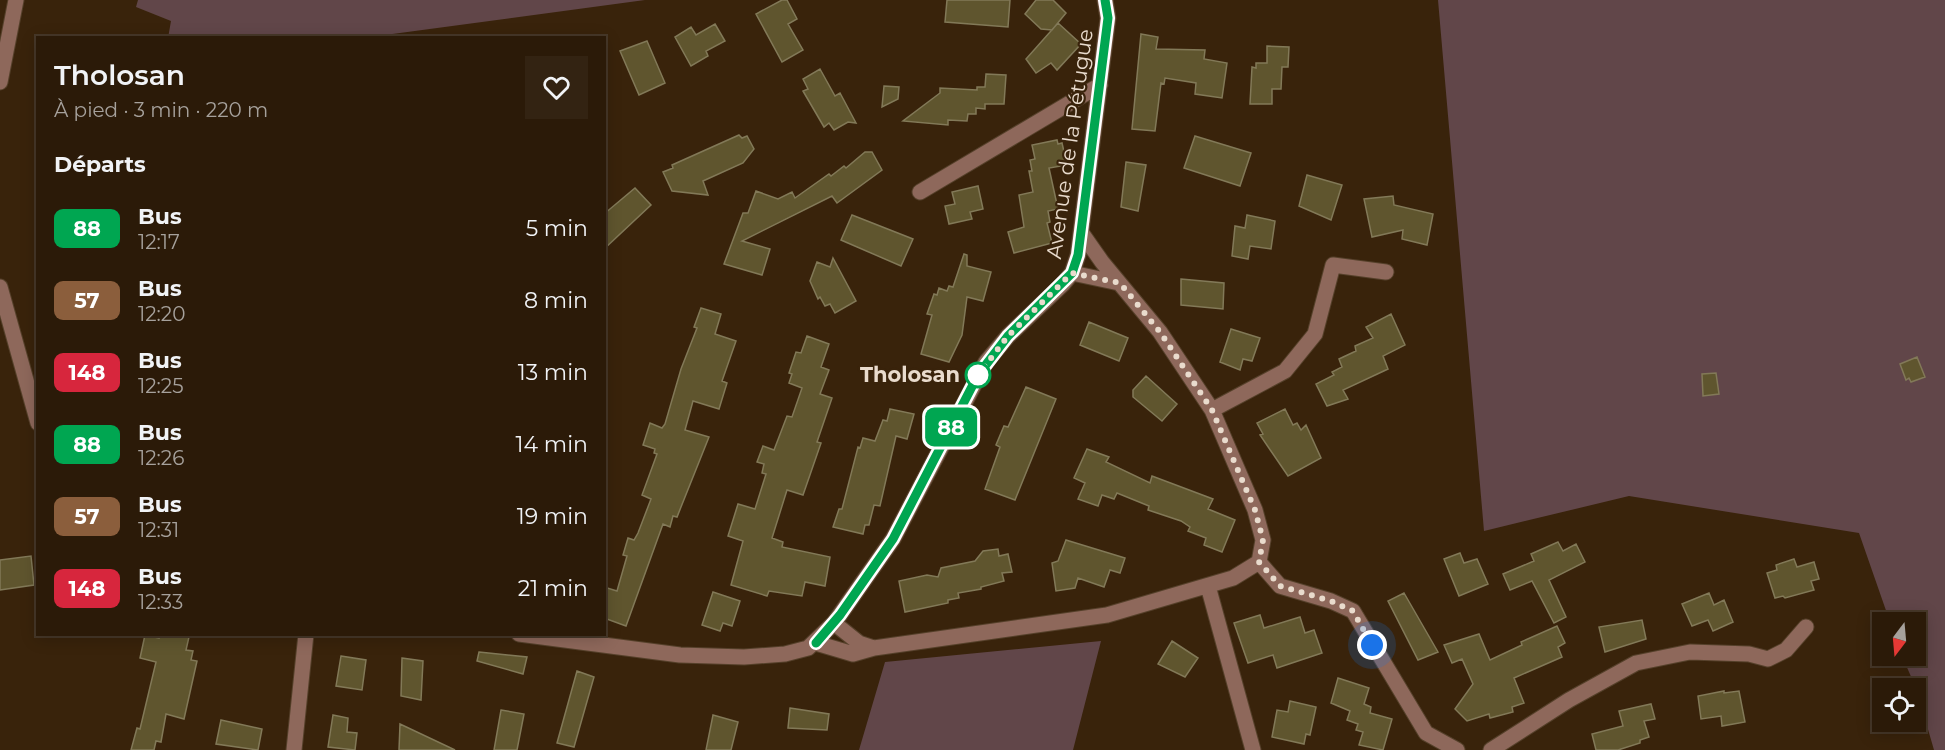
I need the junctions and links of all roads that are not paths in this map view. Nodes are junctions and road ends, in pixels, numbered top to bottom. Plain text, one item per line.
1 (16, 0) edge
2 (1105, 0) edge
3 (0, 82) edge
4 (1100, 85) junction
5 (920, 192) dead end
6 (1082, 232) junction
7 (1102, 262) junction
8 (1074, 267) junction
9 (1386, 272) dead end
10 (1120, 283) junction
11 (0, 287) edge
12 (1212, 410) junction
13 (36, 416) edge
14 (1259, 562) junction
15 (1208, 586) junction
16 (834, 623) junction
17 (1806, 627) dead end
18 (306, 636) edge
19 (534, 636) edge
20 (816, 643) junction
21 (874, 648) junction
22 (294, 750) edge
23 (1253, 750) edge
24 (1456, 750) edge
25 (1491, 750) edge

1 - 3 street
2 - 4 street, Avenue de la Pétugue
4 - 5 street
4 - 6 street, Avenue de la Pétugue
6 - 7 street
6 - 8 street, Avenue de la Pétugue
7 - 8 street
7 - 10 street
8 - 10 street
8 - 16 street, Avenue de la Pétugue
9 - 12 street
10 - 12 street
11 - 13 street
12 - 14 street
14 - 15 street
14 - 24 street
15 - 21 street
15 - 23 street
16 - 20 street, Avenue de la Pétugue
16 - 21 street
17 - 25 street
18 - 22 street
19 - 20 street
20 - 21 street

